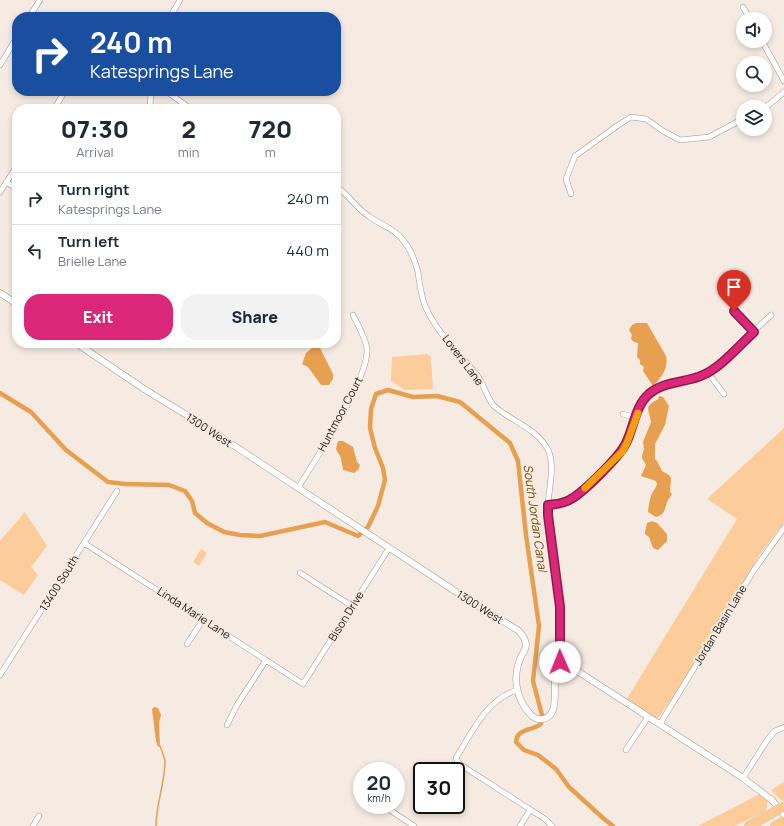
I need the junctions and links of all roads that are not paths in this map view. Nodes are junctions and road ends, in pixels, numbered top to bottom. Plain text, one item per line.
1 (40, 0) edge
2 (180, 0) edge
3 (743, 7) dead end
4 (32, 12) edge
5 (173, 12) edge
6 (746, 12) edge
7 (12, 45) edge
8 (766, 48) edge
9 (0, 65) edge
10 (784, 81) edge
11 (784, 92) edge
12 (173, 96) edge
13 (772, 102) edge
14 (184, 104) edge
15 (736, 123) edge
16 (12, 173) edge
17 (6, 182) junction
18 (12, 186) edge
19 (341, 190) edge
20 (0, 192) edge
21 (571, 194) dead end
22 (0, 293) edge
23 (12, 301) edge
24 (734, 311) dead end
25 (353, 315) dead end
26 (771, 315) dead end
27 (754, 332) junction
28 (83, 348) edge
29 (708, 373) junction
30 (724, 394) dead end
31 (623, 414) dead end
32 (636, 418) junction
33 (298, 488) junction
34 (117, 490) dead end
35 (548, 505) junction
36 (784, 528) edge
37 (84, 543) junction
38 (389, 548) junction
39 (300, 573) dead end
40 (352, 606) junction
41 (203, 620) junction
42 (187, 644) dead end
43 (266, 660) junction
44 (561, 665) junction
45 (1, 672) edge
46 (303, 684) joint
47 (517, 690) junction
48 (648, 717) junction
49 (660, 724) junction
50 (227, 725) dead end
51 (784, 727) edge
52 (626, 750) dead end
53 (743, 778) junction
54 (784, 806) edge
55 (530, 810) junction
56 (396, 814) edge
57 (784, 815) edge
58 (39, 816) dead end
59 (33, 826) edge
60 (414, 826) edge
61 (520, 826) edge
62 (552, 826) edge
63 (749, 826) edge

1 - 4 street
2 - 5 street
3 - 6 street
7 - 9 street
8 - 10 street
11 - 13 street
12 - 14 street
15 - 21 street
16 - 17 street
17 - 18 street
17 - 20 street
19 - 35 street, Lovers Lane
22 - 23 street
24 - 27 street
25 - 33 street, Huntmoor Court
26 - 27 street
27 - 29 street
28 - 33 street, 1300 West
29 - 30 street
29 - 32 street
31 - 32 street
32 - 35 street
33 - 38 street, 1300 West
34 - 37 street, 13400 South
35 - 44 street, Lovers Lane
36 - 49 street, Jordan Basin Lane
37 - 41 street, Linda Marie Lane
37 - 45 street, 13400 South
38 - 40 street, Bison Drive
38 - 47 street, 1300 West
39 - 40 street
40 - 46 street, Bison Drive
41 - 42 street
41 - 43 street, Linda Marie Lane
43 - 46 street, Linda Marie Lane
43 - 50 street
44 - 47 street, 1300 West
44 - 48 street
47 - 55 street
48 - 49 street
48 - 52 street
49 - 53 street
51 - 53 street
53 - 57 street
54 - 63 highway, bridge
55 - 61 street
55 - 62 street
56 - 60 street
58 - 59 street

